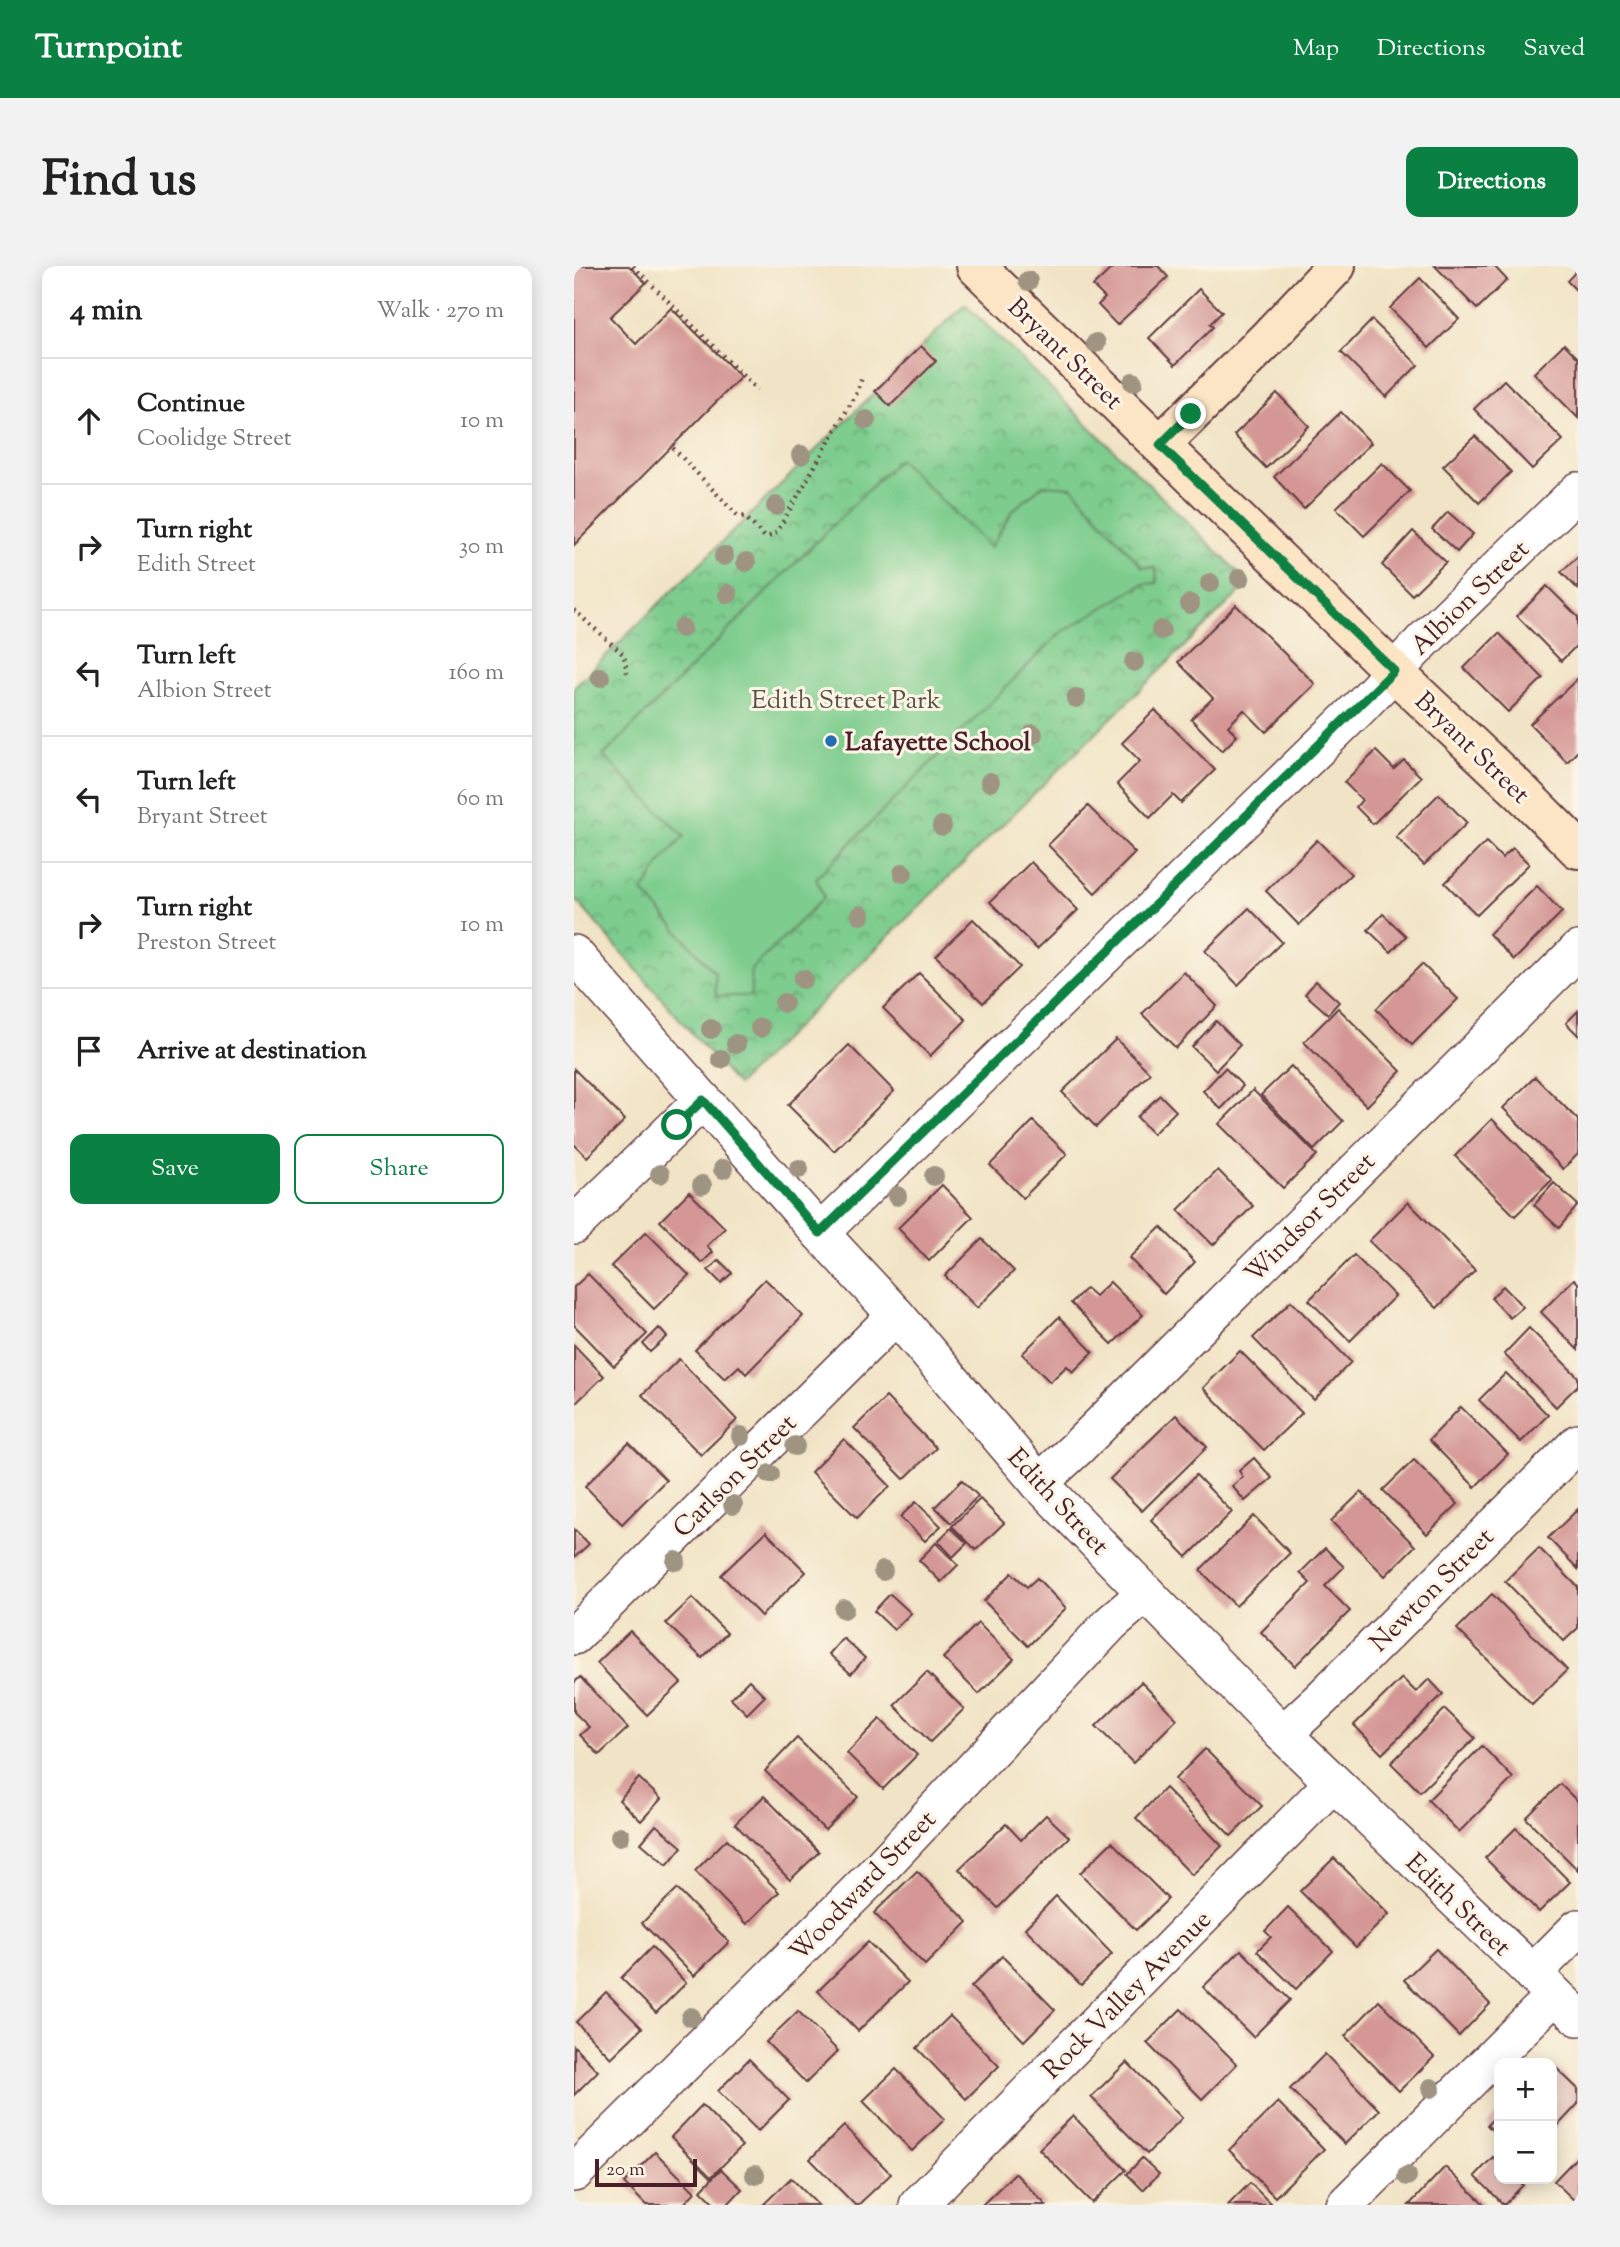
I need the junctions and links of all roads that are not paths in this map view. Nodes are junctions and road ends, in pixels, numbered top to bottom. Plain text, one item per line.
1 (976, 266) edge
2 (1336, 266) edge
3 (1160, 445) junction
4 (1578, 491) edge
5 (1394, 671) junction
6 (1578, 849) edge
7 (1578, 950) edge
8 (574, 954) edge
9 (703, 1100) junction
10 (574, 1225) edge
11 (820, 1233) junction
12 (896, 1315) junction
13 (1578, 1443) edge
14 (1039, 1483) junction
15 (1146, 1593) junction
16 (574, 1636) edge
17 (1283, 1734) junction
18 (1333, 1783) junction
19 (1578, 1928) edge
20 (1555, 1995) edge
21 (574, 2174) edge
22 (918, 2205) edge
23 (1345, 2205) edge

1 - 3 main road, Bryant Street
2 - 3 main road
3 - 5 main road, Bryant Street
4 - 5 street, Albion Street
5 - 6 main road, Bryant Street
5 - 11 street, Albion Street
7 - 14 street, Windsor Street
8 - 9 street, Edith Street
9 - 10 street
9 - 11 street, Edith Street
11 - 12 street, Edith Street
12 - 14 street, Edith Street
12 - 16 street, Carlson Street
13 - 17 street, Newton Street
14 - 15 street, Edith Street
15 - 17 street, Edith Street
15 - 21 street, Woodward Street
17 - 18 street, Edith Street
18 - 20 street, Edith Street
18 - 22 street, Rock Valley Avenue
19 - 20 street
20 - 23 street

